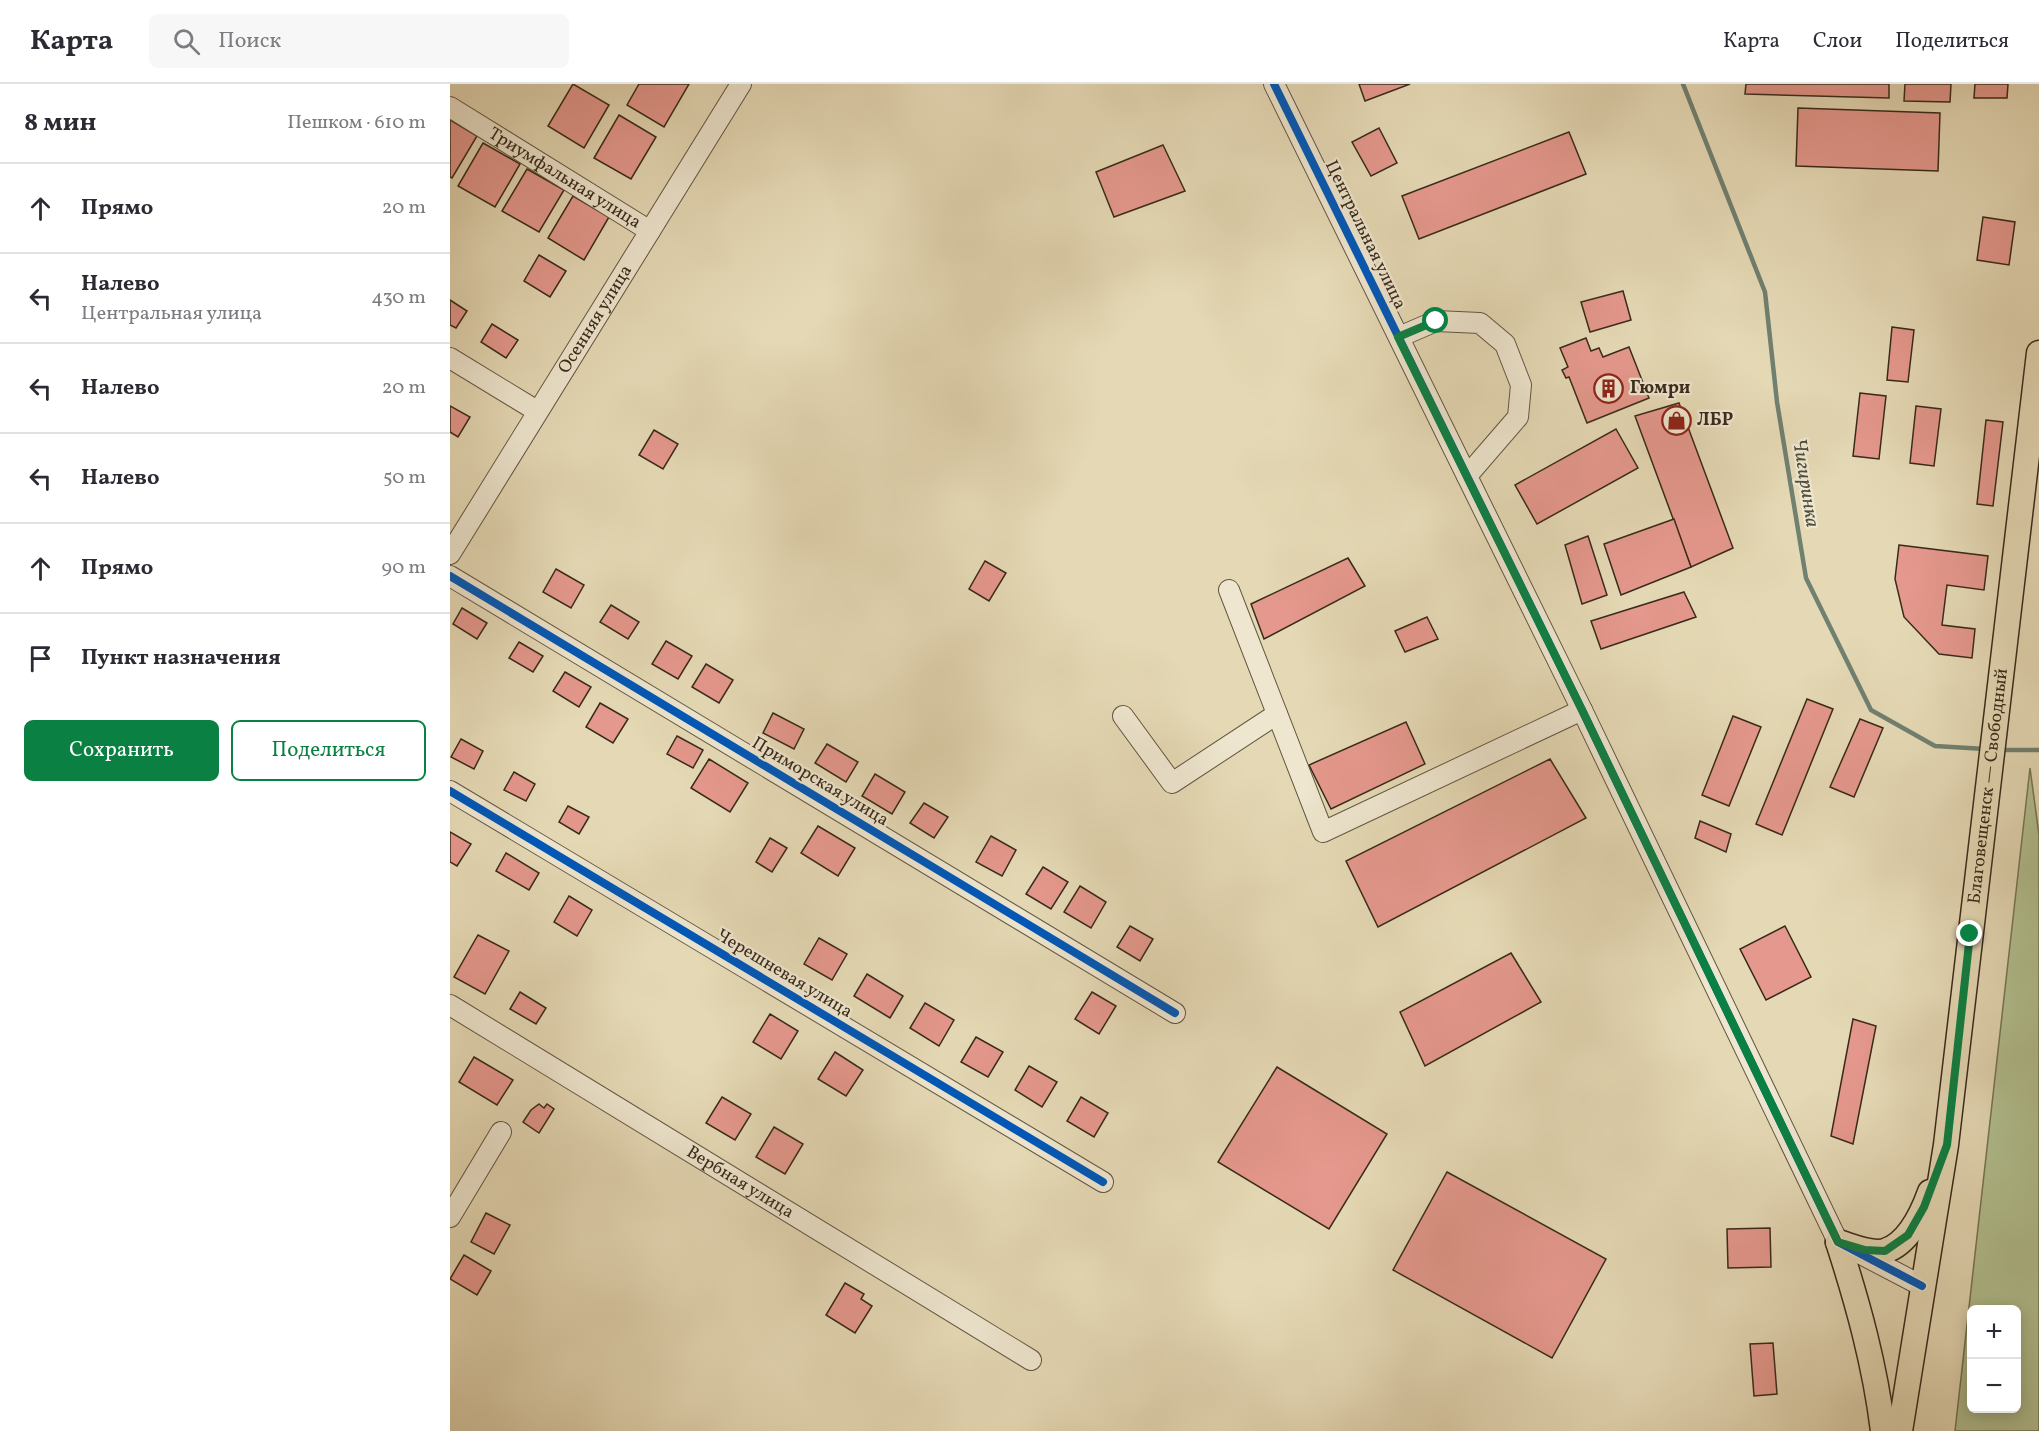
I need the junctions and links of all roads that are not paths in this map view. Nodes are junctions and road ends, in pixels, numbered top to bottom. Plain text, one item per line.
1 (741, 84) edge
2 (1274, 84) edge
3 (450, 106) edge
4 (650, 231) junction
5 (1398, 337) junction
6 (2039, 352) edge
7 (450, 358) edge
8 (537, 411) junction
9 (1467, 477) junction
10 (450, 554) edge
11 (450, 576) edge
12 (1229, 590) dead end
13 (1582, 710) junction
14 (1277, 714) junction
15 (1123, 716) dead end
16 (450, 791) edge
17 (450, 1005) edge
18 (1174, 1013) dead end
19 (501, 1132) dead end
20 (1947, 1145) junction
21 (1102, 1182) dead end
22 (450, 1217) edge
23 (1838, 1242) junction
24 (1922, 1286) junction
25 (1031, 1360) dead end
26 (1883, 1431) edge
27 (1900, 1431) edge

1 - 4 street, Осенняя улица
2 - 5 street, Центральная улица
3 - 4 street, Триумфальная улица
4 - 8 street, Осенняя улица
5 - 9 street, Центральная улица
5 - 9 street
6 - 20 main road, Благовещенск — Свободный
7 - 8 street
8 - 10 street, Осенняя улица
9 - 13 street, Центральная улица
11 - 18 street, Приморская улица
12 - 14 street
13 - 14 street
13 - 23 street, Центральная улица
14 - 15 street
16 - 21 street, Черешневая улица
17 - 25 street, Вербная улица
19 - 22 street
20 - 23 main road
20 - 24 main road, Благовещенск — Свободный
23 - 24 street
23 - 26 main road
24 - 27 main road, Благовещенск — Свободный

